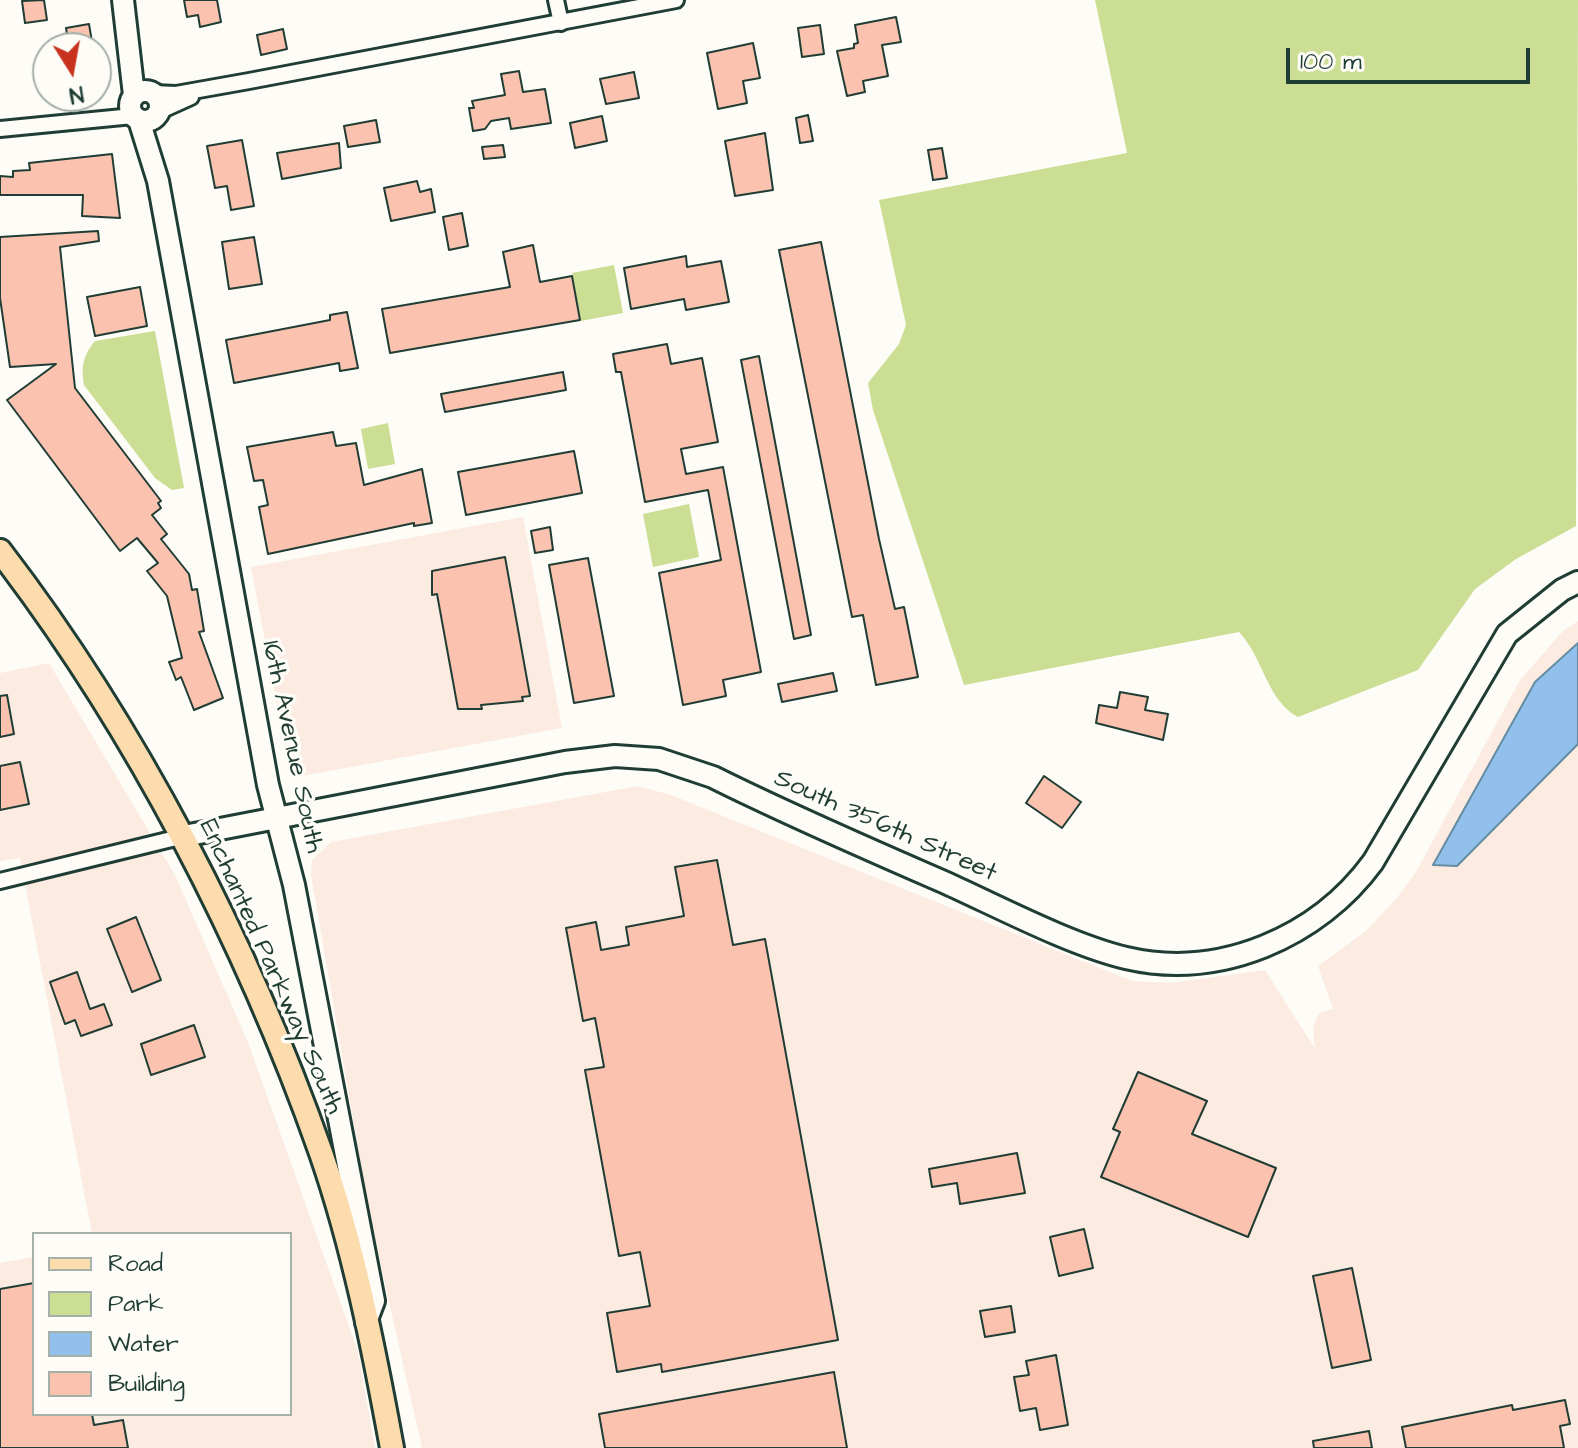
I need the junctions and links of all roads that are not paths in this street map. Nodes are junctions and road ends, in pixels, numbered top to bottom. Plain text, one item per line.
1 (123, 0) edge
2 (556, 0) edge
3 (676, 0) edge
4 (561, 23) junction
5 (144, 106) junction
6 (0, 129) edge
7 (0, 551) edge
8 (1578, 582) edge
9 (277, 816) junction
10 (184, 836) junction
11 (0, 881) edge
12 (366, 1322) junction
13 (392, 1448) edge

1 - 5 main road, 16th Avenue South
2 - 4 street
3 - 4 street
4 - 5 street
5 - 6 street
5 - 9 main road, 16th Avenue South
7 - 10 main road, Enchanted Parkway South
8 - 9 main road, South 356th Street
9 - 10 main road, South 356th Street
9 - 12 main road, 16th Avenue South
10 - 11 street, South 356th Street
10 - 12 main road, Enchanted Parkway South
12 - 13 main road, Enchanted Parkway South

